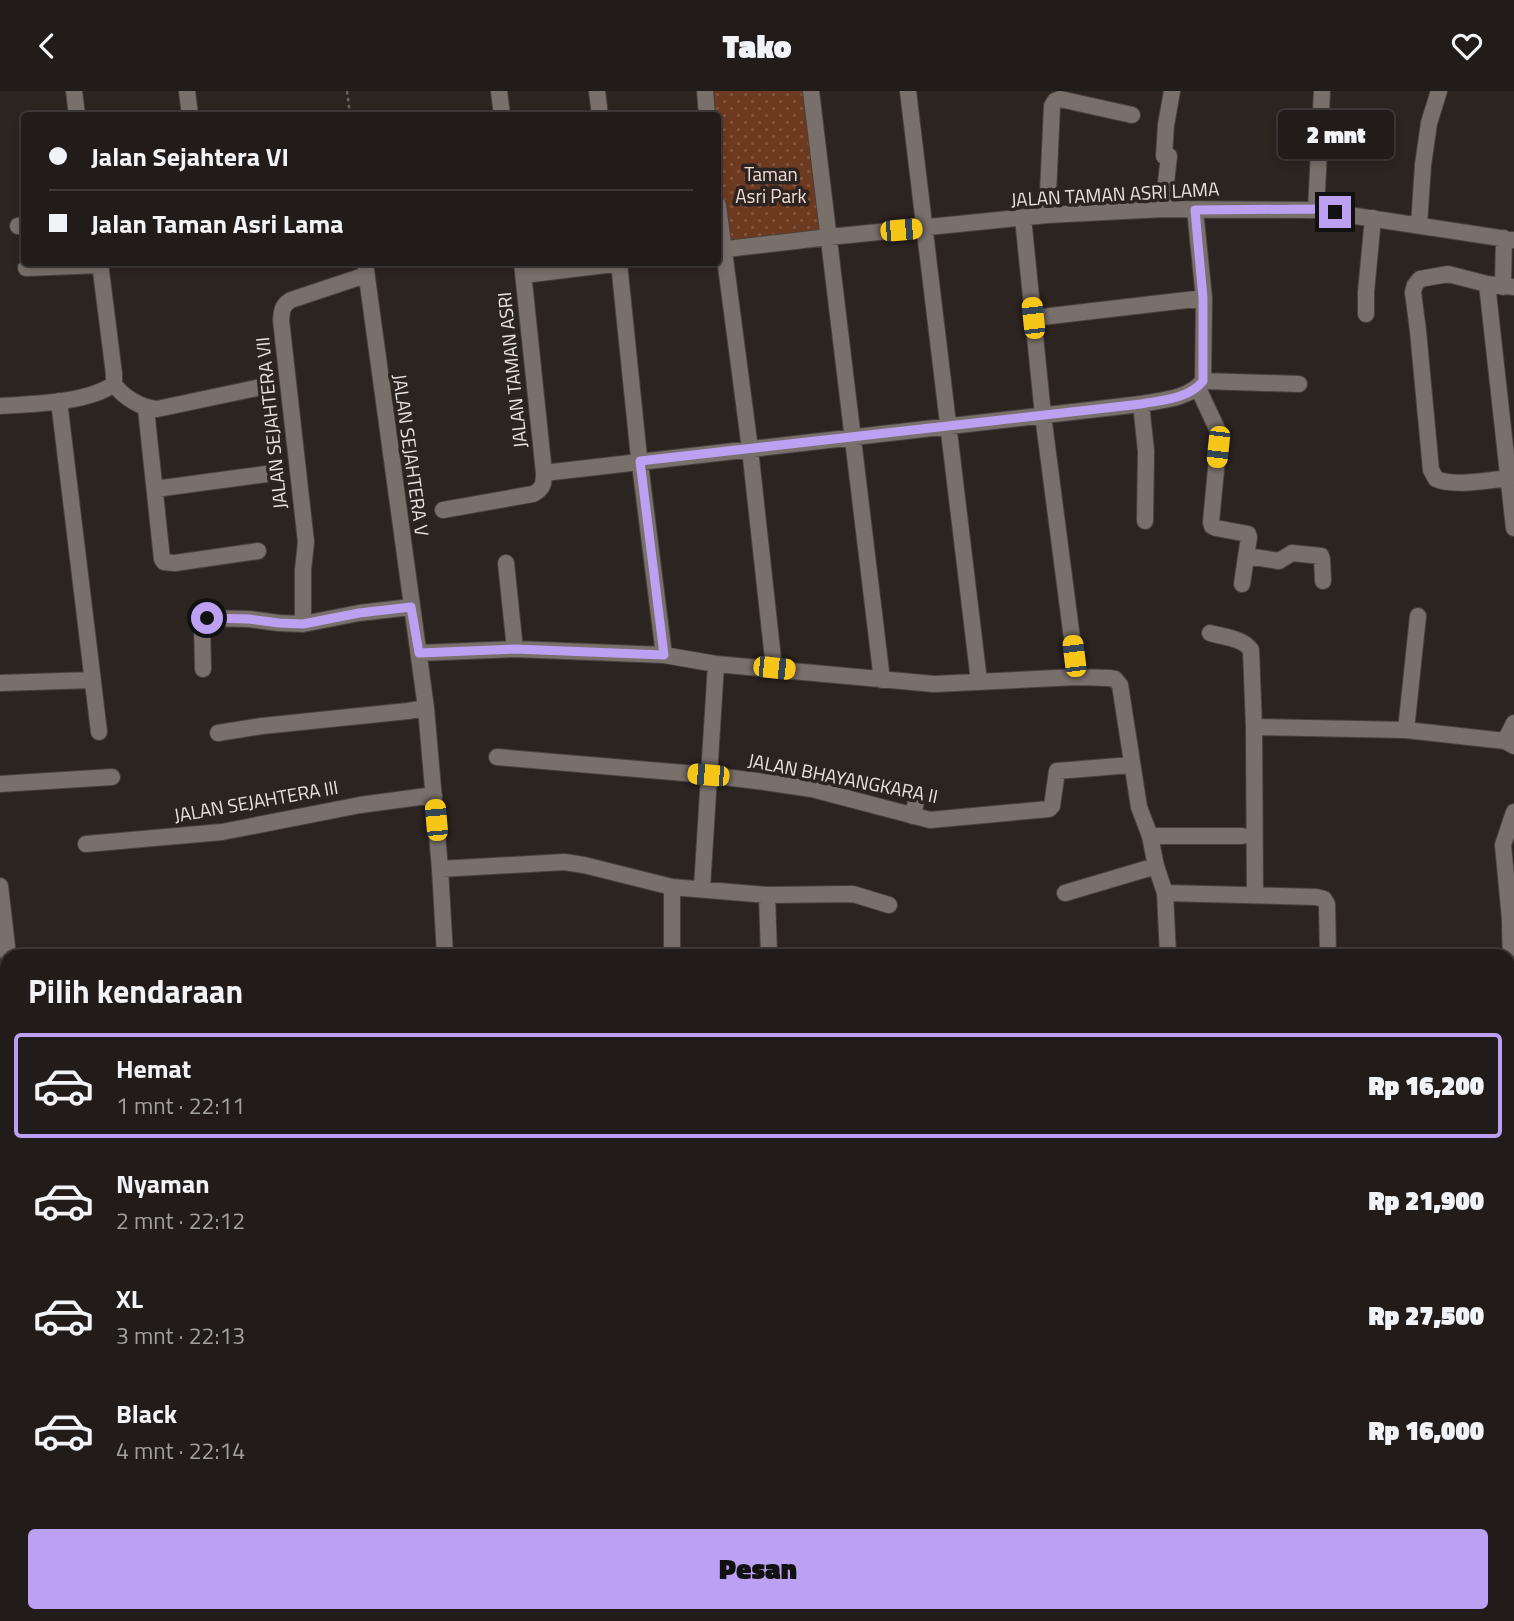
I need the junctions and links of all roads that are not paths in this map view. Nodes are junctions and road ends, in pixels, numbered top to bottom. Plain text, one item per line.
1 (74, 91) edge
2 (187, 91) edge
3 (499, 91) edge
4 (597, 91) edge
5 (705, 91) edge
6 (810, 91) edge
7 (908, 91) edge
8 (1172, 91) edge
9 (1322, 91) edge
10 (1439, 91) edge
11 (77, 112) edge
12 (190, 112) edge
13 (502, 112) edge
14 (600, 112) edge
15 (708, 112) edge
16 (1132, 115) dead end
17 (1163, 209) junction
18 (1317, 209) junction
19 (1195, 210) junction
20 (1047, 215) junction
21 (1023, 218) junction
22 (1373, 219) junction
23 (1419, 225) junction
24 (925, 228) junction
25 (829, 237) junction
26 (1509, 239) edge
27 (721, 250) edge
28 (721, 257) edge
29 (63, 266) edge
30 (100, 266) edge
31 (572, 266) edge
32 (620, 266) edge
33 (26, 268) dead end
34 (365, 269) edge
35 (523, 269) edge
36 (1501, 286) edge
37 (1203, 298) junction
38 (1366, 314) dead end
39 (1033, 318) junction
40 (114, 384) junction
41 (1200, 384) junction
42 (1298, 384) dead end
43 (261, 387) dead end
44 (59, 401) junction
45 (1141, 404) junction
46 (0, 406) edge
47 (146, 409) junction
48 (1043, 415) junction
49 (948, 427) junction
50 (853, 437) junction
51 (750, 449) junction
52 (640, 461) junction
53 (274, 473) dead end
54 (544, 473) junction
55 (1510, 478) junction
56 (155, 489) junction
57 (443, 510) dead end
58 (1144, 521) dead end
59 (1514, 528) edge
60 (258, 551) dead end
61 (1247, 556) junction
62 (506, 563) dead end
63 (1323, 581) dead end
64 (1242, 584) dead end
65 (411, 607) junction
66 (1418, 616) dead end
67 (303, 624) junction
68 (1210, 633) dead end
69 (515, 649) junction
70 (419, 653) junction
71 (664, 655) junction
72 (716, 664) junction
73 (774, 668) junction
74 (203, 669) dead end
75 (1077, 677) junction
76 (93, 680) junction
77 (881, 680) junction
78 (979, 681) junction
79 (0, 683) edge
80 (426, 708) junction
81 (1514, 723) edge
82 (1254, 727) junction
83 (1406, 730) junction
84 (99, 732) dead end
85 (218, 733) dead end
86 (1505, 742) edge
87 (497, 757) dead end
88 (1131, 765) junction
89 (708, 775) junction
90 (113, 777) dead end
91 (0, 784) edge
92 (434, 795) junction
93 (917, 796) dead end
94 (1514, 812) edge
95 (913, 816) junction
96 (1150, 836) junction
97 (1242, 836) dead end
98 (86, 843) dead end
99 (1156, 866) junction
100 (440, 869) junction
101 (0, 886) edge
102 (672, 887) junction
103 (702, 888) junction
104 (1065, 893) dead end
105 (1165, 893) junction
106 (767, 895) junction
107 (1255, 895) junction
108 (888, 905) dead end
109 (1512, 919) edge
110 (7, 949) edge
111 (444, 949) edge
112 (672, 949) edge
113 (769, 949) edge
114 (1168, 949) edge
115 (1328, 949) edge
116 (1511, 949) edge

1 - 11 street
2 - 12 street
3 - 13 street
4 - 14 street
5 - 15 street
6 - 25 street
7 - 24 street
8 - 17 street
9 - 18 street
10 - 23 street
16 - 20 street
17 - 19 street, JALAN TAMAN ASRI LAMA
17 - 20 street, JALAN TAMAN ASRI LAMA
18 - 19 street, JALAN TAMAN ASRI LAMA
18 - 22 street, JALAN TAMAN ASRI LAMA
19 - 37 street
20 - 21 street, JALAN TAMAN ASRI LAMA
21 - 24 street, JALAN TAMAN ASRI LAMA
21 - 39 street
22 - 23 street, JALAN TAMAN ASRI LAMA
22 - 38 street
23 - 26 street, JALAN TAMAN ASRI LAMA
24 - 25 street, JALAN TAMAN ASRI LAMA
24 - 49 street
25 - 27 street, JALAN TAMAN ASRI LAMA
25 - 50 street
26 - 36 street
28 - 51 street
29 - 33 street
30 - 40 street
31 - 35 street
32 - 52 street
34 - 65 street, JALAN SEJAHTERA V
34 - 67 street, JALAN SEJAHTERA VII
35 - 54 street, JALAN TAMAN ASRI
36 - 55 street
36 - 55 street
37 - 39 street
37 - 41 street
39 - 48 street
40 - 44 street
40 - 47 street
41 - 42 street
41 - 45 street
41 - 61 street
43 - 47 street
44 - 46 street
44 - 76 street
45 - 48 street
45 - 58 street
47 - 56 street
48 - 49 street
48 - 75 street
49 - 50 street
49 - 78 street
50 - 51 street
50 - 77 street
51 - 52 street
51 - 73 street
52 - 54 street
52 - 71 street
53 - 56 street
54 - 57 street
55 - 59 street
56 - 60 street
61 - 63 street
61 - 64 street
62 - 69 street
65 - 67 street
65 - 70 street, JALAN SEJAHTERA V
66 - 83 street
67 - 74 street
68 - 82 street
69 - 70 street
69 - 71 street
70 - 80 street, JALAN SEJAHTERA V
71 - 72 street
72 - 73 street
72 - 89 street
73 - 77 street
75 - 78 street
75 - 88 street
76 - 79 street
76 - 84 street
77 - 78 street
80 - 85 street
80 - 92 street, JALAN SEJAHTERA V
81 - 86 street
82 - 83 street
82 - 107 street
83 - 86 street
87 - 89 street, JALAN BHAYANGKARA II
88 - 95 street, JALAN BHAYANGKARA II
88 - 96 street
89 - 95 street, JALAN BHAYANGKARA II
89 - 103 street
90 - 91 street
92 - 98 street, JALAN SEJAHTERA III
92 - 100 street, JALAN SEJAHTERA V
93 - 95 street
94 - 109 street
96 - 97 street
96 - 99 street
99 - 104 street
99 - 105 street
100 - 102 street
100 - 111 street, JALAN SEJAHTERA V
101 - 110 street
102 - 103 street
102 - 112 street
103 - 106 street
105 - 107 street
105 - 114 street
106 - 108 street
106 - 113 street
107 - 115 street
109 - 116 street

